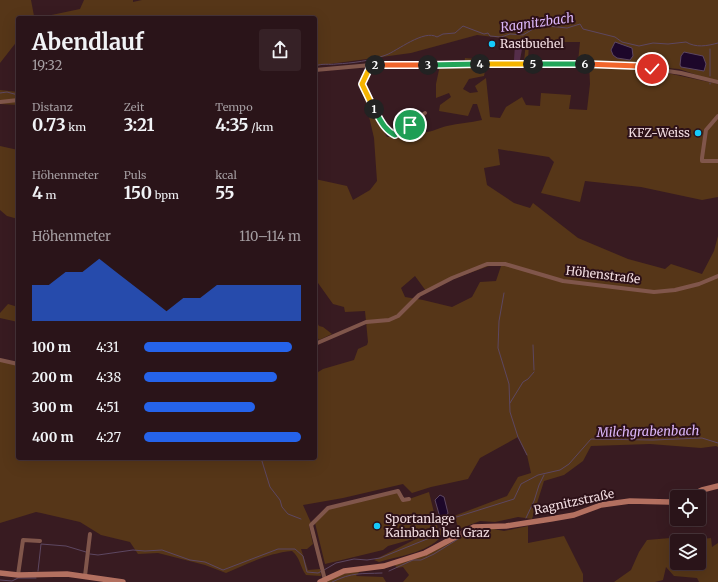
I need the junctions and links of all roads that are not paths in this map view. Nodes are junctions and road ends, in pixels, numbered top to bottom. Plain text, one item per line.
1 (371, 65) junction
2 (317, 70) edge
3 (718, 82) edge
4 (16, 100) edge
5 (0, 102) edge
6 (425, 113) dead end
7 (718, 116) edge
8 (718, 161) edge
9 (718, 276) edge
10 (317, 343) edge
11 (0, 360) edge
12 (16, 364) edge
13 (718, 486) edge
14 (702, 490) edge
15 (409, 499) dead end
16 (670, 502) edge
17 (90, 534) dead end
18 (40, 541) dead end
19 (0, 573) edge
20 (18, 575) junction
21 (85, 576) junction
22 (323, 581) edge
23 (123, 582) edge

1 - 2 street
1 - 3 street
1 - 6 street
4 - 5 street
7 - 8 street
9 - 10 street, Höhenstraße
11 - 12 street
13 - 14 main road
15 - 22 street
16 - 22 main road, Ragnitzstraße
17 - 21 street
18 - 20 street
19 - 20 main road
20 - 21 main road
21 - 23 main road

